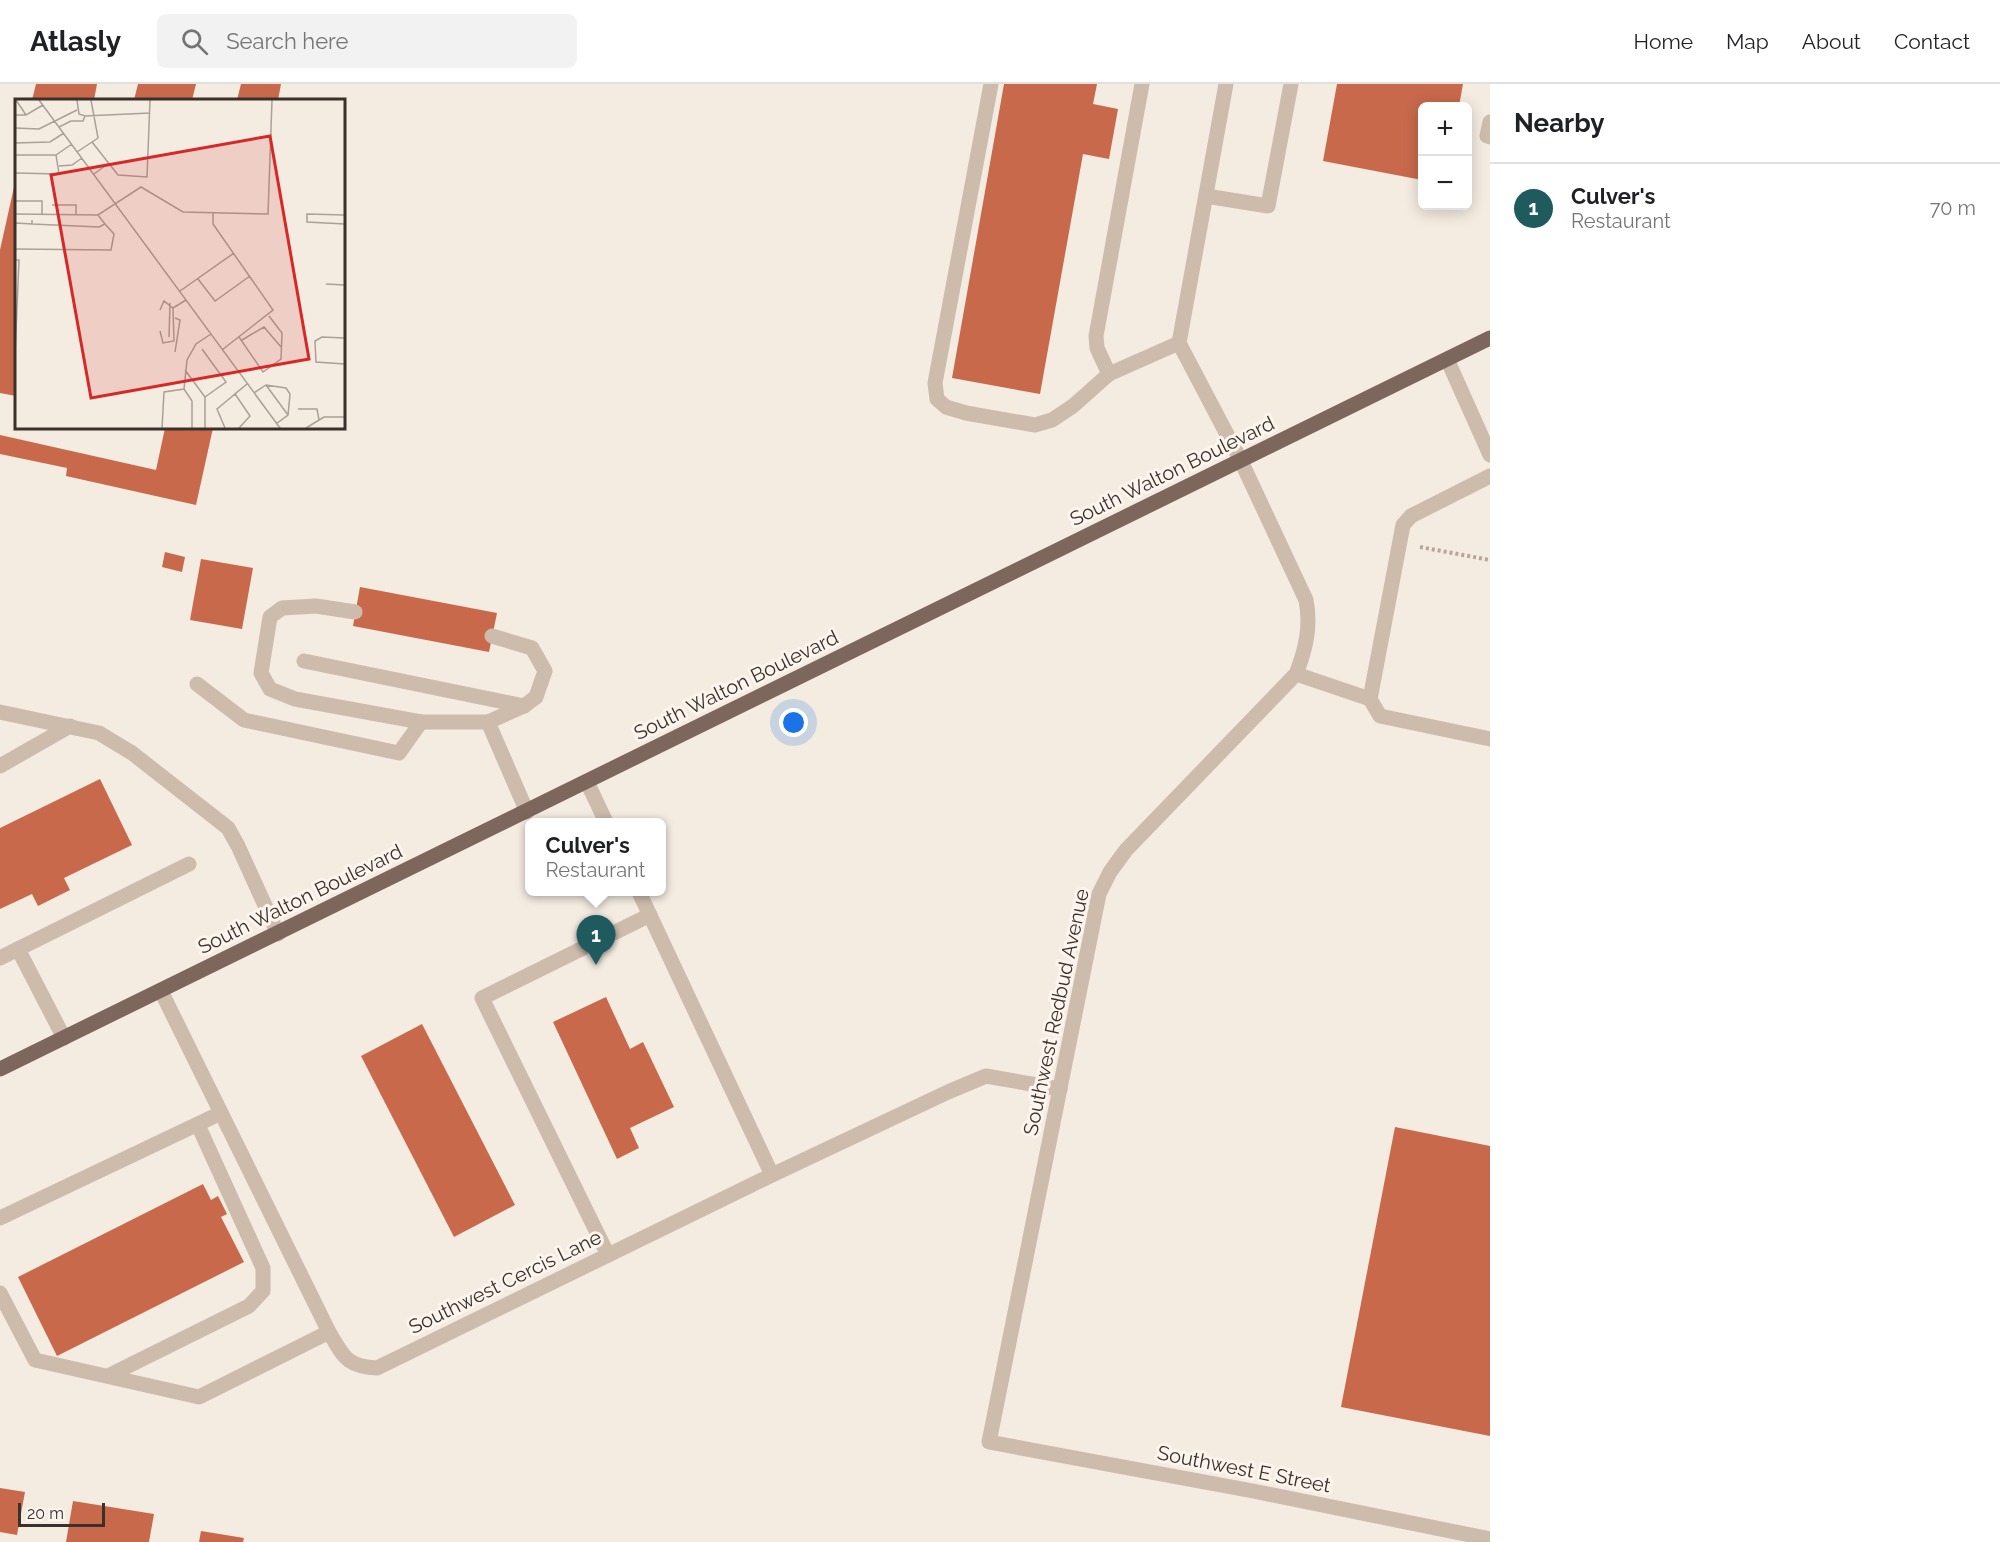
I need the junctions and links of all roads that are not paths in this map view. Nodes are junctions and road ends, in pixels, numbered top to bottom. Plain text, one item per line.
1 (990, 84) edge
2 (1142, 84) edge
3 (1226, 84) edge
4 (1291, 84) edge
5 (1490, 122) edge
6 (1490, 137) edge
7 (1206, 196) junction
8 (1490, 338) edge
9 (1179, 343) junction
10 (1448, 359) junction
11 (1109, 374) junction
12 (1490, 455) edge
13 (1241, 461) junction
14 (1490, 476) edge
15 (356, 612) dead end
16 (492, 636) dead end
17 (304, 661) dead end
18 (1296, 674) junction
19 (197, 684) dead end
20 (1370, 699) junction
21 (524, 706) junction
22 (0, 712) edge
23 (421, 722) junction
24 (488, 722) junction
25 (70, 726) junction
26 (1490, 739) edge
27 (0, 766) edge
28 (587, 782) junction
29 (527, 812) junction
30 (604, 818) edge
31 (189, 864) dead end
32 (641, 896) edge
33 (650, 915) junction
34 (278, 934) junction
35 (18, 949) junction
36 (0, 958) edge
37 (161, 991) junction
38 (64, 1038) junction
39 (0, 1070) edge
40 (1060, 1089) junction
41 (221, 1113) junction
42 (198, 1125) junction
43 (772, 1175) junction
44 (0, 1218) edge
45 (608, 1255) junction
46 (0, 1293) edge
47 (329, 1332) junction
48 (108, 1376) junction
49 (989, 1442) joint
50 (1490, 1539) edge

1 - 11 street
2 - 11 street
3 - 7 street
4 - 7 street
5 - 6 street
7 - 9 street
8 - 10 main road, South Walton Boulevard
9 - 11 street
9 - 13 street, Southwest Redbud Avenue
10 - 12 street
10 - 13 main road, South Walton Boulevard
13 - 18 street, Southwest Redbud Avenue
13 - 28 main road, South Walton Boulevard
14 - 20 street
15 - 23 street
16 - 21 street
17 - 21 street
18 - 20 street
18 - 40 street, Southwest Redbud Avenue
19 - 23 street
20 - 26 street
21 - 24 street
22 - 25 street
23 - 24 street
24 - 29 street
25 - 27 street
25 - 34 street
28 - 29 main road, South Walton Boulevard
28 - 30 street
29 - 34 main road, South Walton Boulevard
31 - 35 street
32 - 33 street
33 - 43 street
33 - 45 street
34 - 37 main road, South Walton Boulevard
35 - 36 street
35 - 38 street
37 - 38 main road, South Walton Boulevard
37 - 41 street, Southwest Cercis Lane
38 - 39 main road, South Walton Boulevard
40 - 43 street, Southwest Cercis Lane
40 - 49 street, Southwest Redbud Avenue
41 - 42 street
41 - 47 street, Southwest Cercis Lane
42 - 44 street
42 - 48 street
43 - 45 street, Southwest Cercis Lane
45 - 47 street, Southwest Cercis Lane
46 - 48 street
47 - 48 street
49 - 50 street, Southwest E Street

